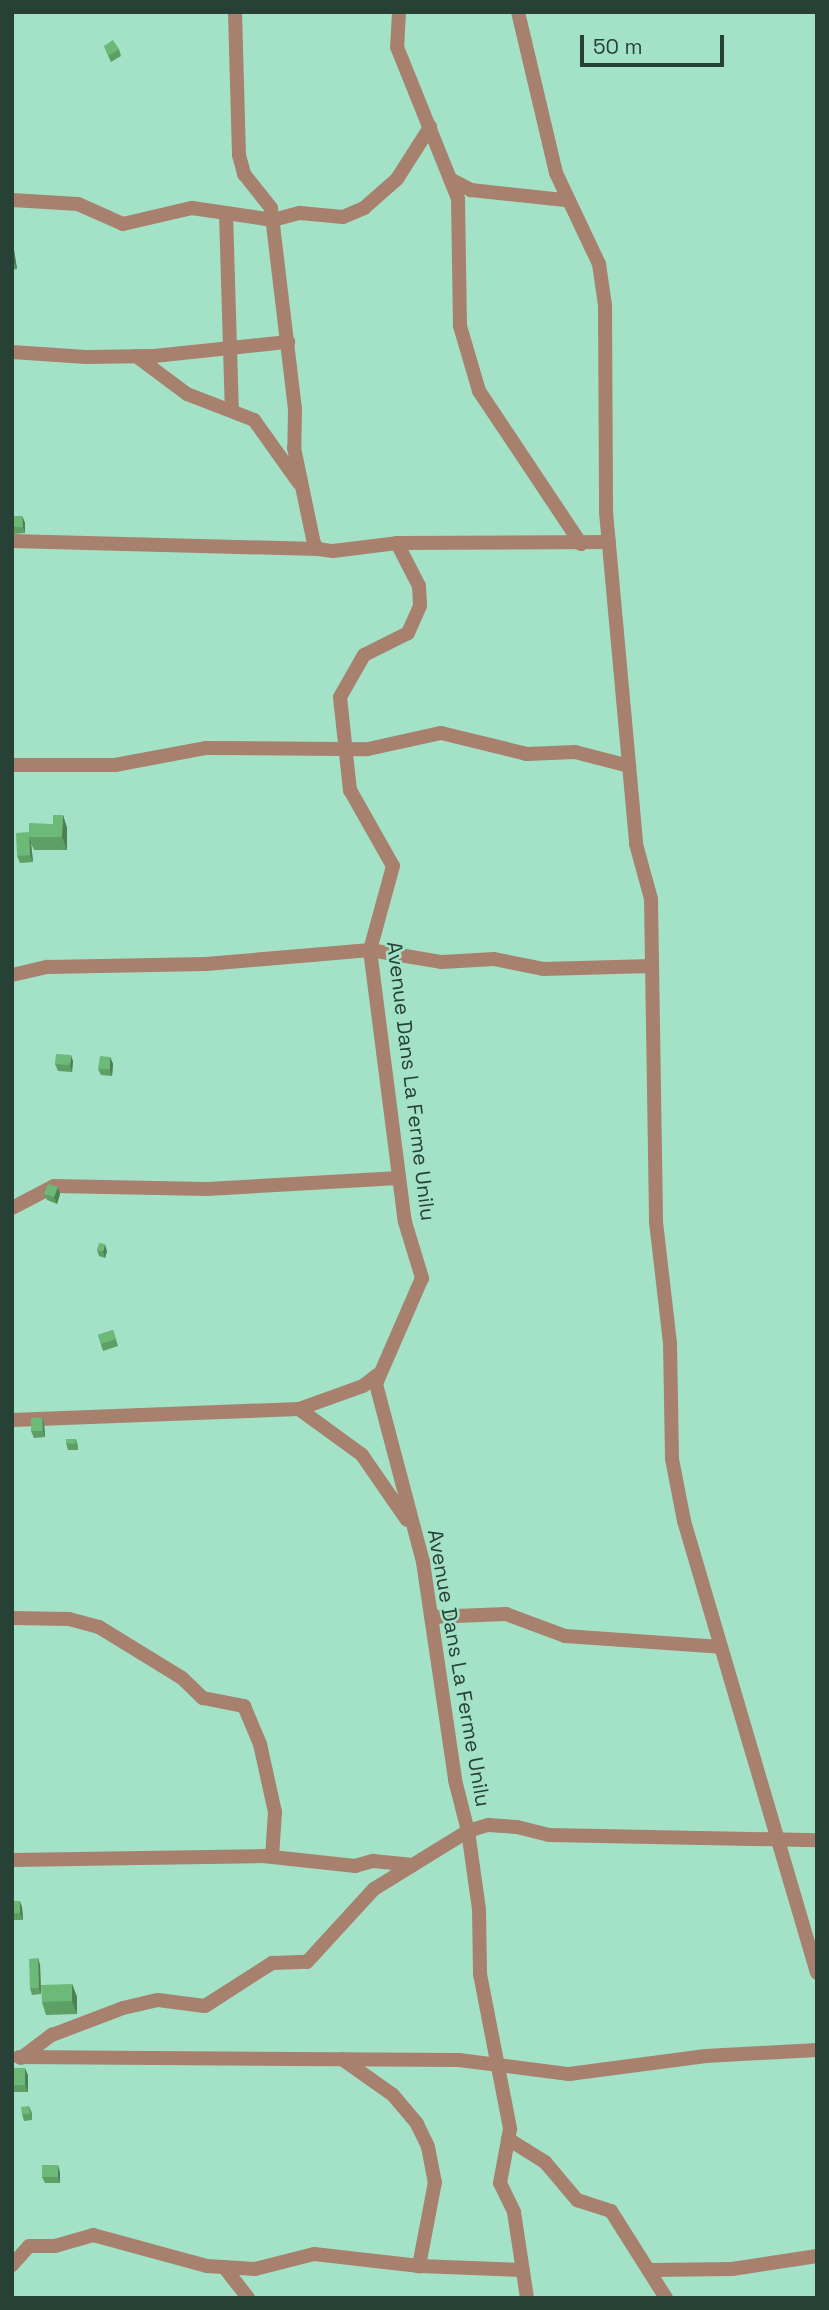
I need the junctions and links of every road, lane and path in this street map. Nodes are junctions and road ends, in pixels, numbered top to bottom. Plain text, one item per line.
1 (235, 12) edge
2 (400, 12) edge
3 (518, 12) edge
4 (430, 127) junction
5 (450, 179) junction
6 (12, 200) edge
7 (565, 200) junction
8 (226, 213) junction
9 (273, 220) junction
10 (288, 342) junction
11 (228, 350) junction
12 (12, 352) edge
13 (136, 356) junction
14 (232, 411) junction
15 (305, 493) junction
16 (12, 541) edge
17 (609, 542) junction
18 (397, 543) junction
19 (581, 544) junction
20 (317, 549) junction
21 (345, 747) junction
22 (12, 765) edge
23 (629, 766) junction
24 (370, 950) junction
25 (652, 966) junction
26 (12, 975) edge
27 (399, 1178) junction
28 (12, 1208) edge
29 (377, 1374) junction
30 (299, 1409) junction
31 (12, 1420) edge
32 (414, 1530) junction
33 (430, 1617) junction
34 (12, 1618) edge
35 (721, 1647) junction
36 (468, 1831) junction
37 (777, 1837) junction
38 (817, 1840) edge
39 (272, 1857) junction
40 (12, 1860) edge
41 (413, 1865) junction
42 (817, 1973) edge
43 (817, 2050) edge
44 (17, 2057) edge
45 (342, 2059) junction
46 (499, 2062) junction
47 (508, 2139) junction
48 (817, 2256) edge
49 (12, 2265) edge
50 (419, 2266) junction
51 (224, 2267) junction
52 (523, 2270) junction
53 (651, 2270) junction
54 (248, 2298) edge
55 (527, 2298) edge
56 (666, 2298) edge

1 - 9 street
2 - 4 street
3 - 7 street
4 - 5 street
4 - 9 street
5 - 7 street
5 - 19 street
6 - 8 street
7 - 17 street
8 - 9 street
8 - 11 street
9 - 10 street
10 - 11 street
10 - 15 street
11 - 13 street
11 - 14 street
12 - 13 street
13 - 14 street
14 - 15 street
15 - 20 street
16 - 20 street
17 - 19 street
17 - 23 street
18 - 19 street
18 - 20 street
18 - 21 street, Avenue Dans La Ferme Unilu
21 - 22 street
21 - 23 street
21 - 24 street, Avenue Dans La Ferme Unilu
23 - 25 street
24 - 25 street
24 - 26 street
24 - 27 street, Avenue Dans La Ferme Unilu
25 - 35 street
27 - 28 street
27 - 29 street, Avenue Dans La Ferme Unilu
29 - 30 street
29 - 32 street, Avenue Dans La Ferme Unilu
30 - 31 street
30 - 32 street
32 - 33 street, Avenue Dans La Ferme Unilu
33 - 35 street
33 - 36 street, Avenue Dans La Ferme Unilu
34 - 39 street
35 - 37 street
36 - 37 street, Avenue Dans La Ferme Unilu
36 - 41 street
36 - 46 street, Avenue Dans La Ferme Unilu
37 - 38 street, Avenue Dans La Ferme Unilu
37 - 42 street
39 - 40 street
39 - 41 street
41 - 44 street
43 - 46 street
44 - 45 street
45 - 46 street
45 - 50 street
46 - 47 street, Avenue Dans La Ferme Unilu
47 - 52 street, Avenue Dans La Ferme Unilu
47 - 53 street
48 - 53 street
49 - 51 street
50 - 51 street
50 - 52 street
51 - 54 street
52 - 55 street, Avenue Dans La Ferme Unilu
53 - 56 street

